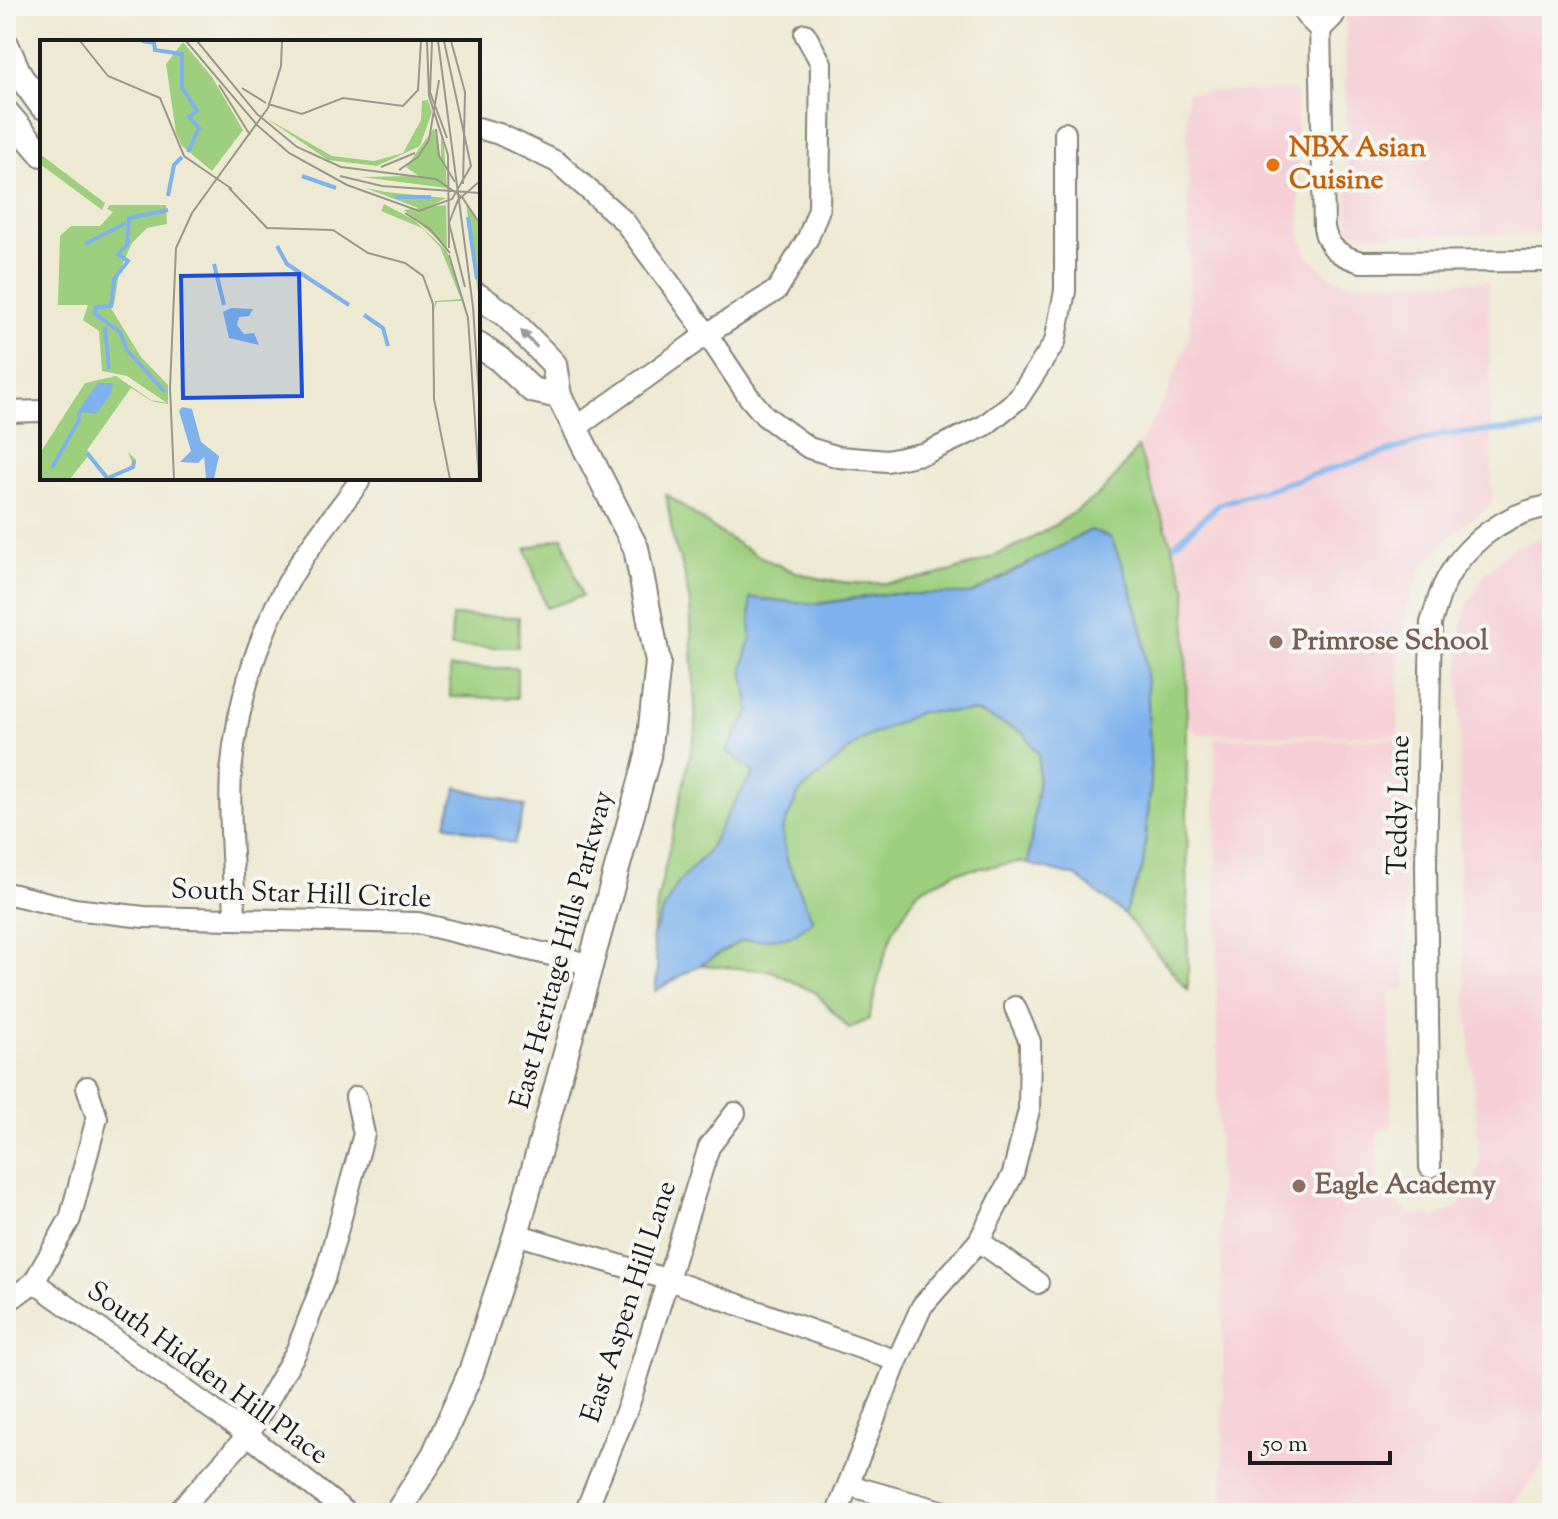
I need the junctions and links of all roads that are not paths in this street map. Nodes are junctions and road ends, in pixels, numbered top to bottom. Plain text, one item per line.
1 (1319, 12) edge
2 (805, 34) dead end
3 (6, 44) edge
4 (40, 103) edge
5 (6, 112) edge
6 (480, 129) edge
7 (1065, 133) dead end
8 (40, 152) edge
9 (1552, 261) edge
10 (480, 297) edge
11 (506, 315) junction
12 (707, 334) junction
13 (486, 342) edge
14 (559, 396) junction
15 (40, 411) edge
16 (6, 412) edge
17 (577, 427) junction
18 (359, 482) dead end
19 (1552, 506) edge
20 (6, 893) edge
21 (235, 919) junction
22 (592, 965) junction
23 (1015, 1007) dead end
24 (87, 1087) dead end
25 (356, 1097) dead end
26 (735, 1113) dead end
27 (1430, 1167) dead end
28 (516, 1234) junction
29 (979, 1241) junction
30 (669, 1280) junction
31 (34, 1282) junction
32 (1038, 1283) dead end
33 (6, 1303) edge
34 (897, 1361) junction
35 (248, 1435) junction
36 (848, 1485) junction
37 (177, 1513) edge
38 (347, 1513) edge
39 (397, 1513) edge
40 (585, 1513) edge
41 (837, 1513) edge
42 (948, 1513) edge

1 - 9 street
2 - 12 street
3 - 4 street
5 - 8 street
6 - 12 street
7 - 12 street
10 - 11 street, East Heritage Hills Parkway
11 - 13 street
14 -> 11 street, East Heritage Hills Parkway
12 - 17 street
13 - 14 street
14 - 17 street, East Heritage Hills Parkway
15 - 16 street
17 - 22 street, East Heritage Hills Parkway
18 - 21 street
19 - 27 street, Teddy Lane
20 - 21 street, South Star Hill Circle
21 - 22 street, South Star Hill Circle
22 - 28 street, East Heritage Hills Parkway
23 - 29 street
24 - 31 street
25 - 35 street
26 - 30 street, East Aspen Hill Lane
28 - 30 street
28 - 39 street, East Heritage Hills Parkway
29 - 32 street
29 - 34 street
30 - 34 street
30 - 40 street, East Aspen Hill Lane
31 - 33 street
31 - 35 street, South Hidden Hill Place
34 - 36 street
35 - 37 street
35 - 38 street, South Hidden Hill Place
36 - 41 street
36 - 42 street

